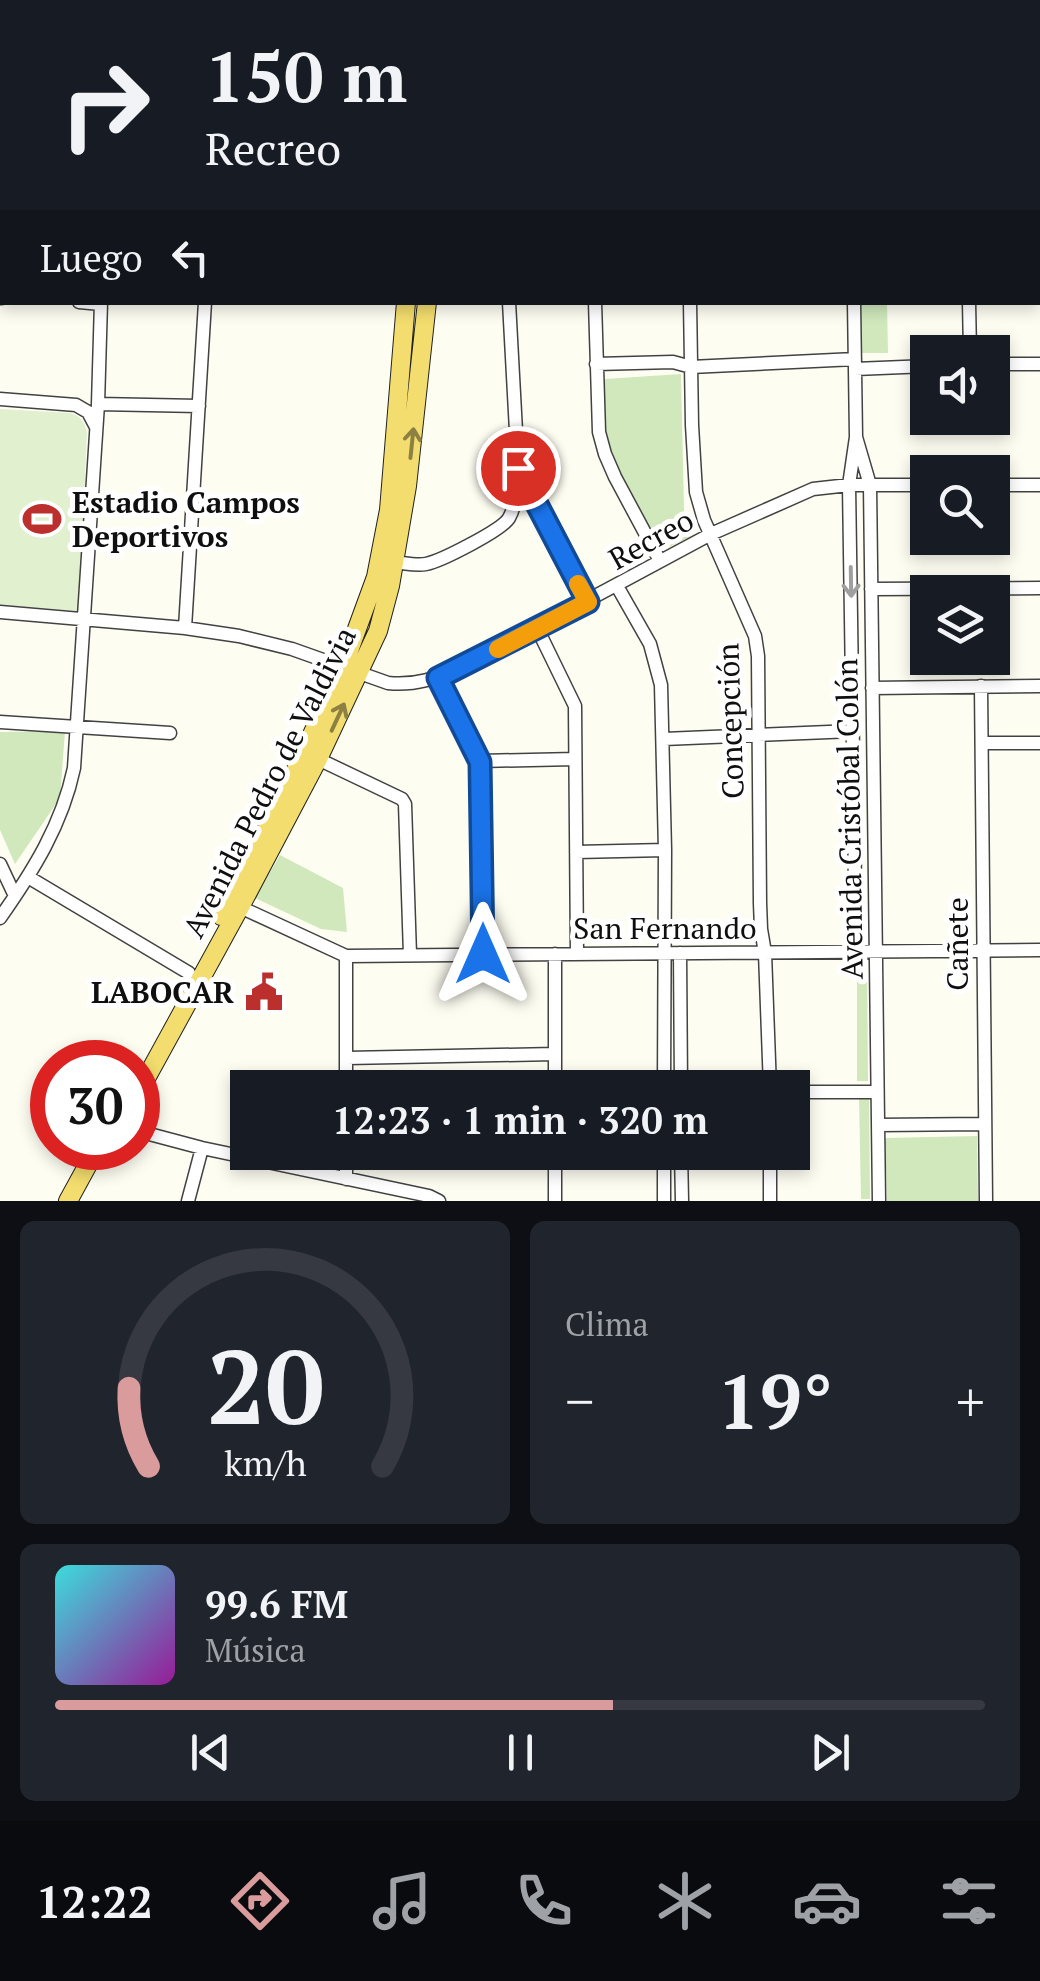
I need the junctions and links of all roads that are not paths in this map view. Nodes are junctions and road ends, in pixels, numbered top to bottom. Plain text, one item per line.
1 (101, 305) edge
2 (205, 305) edge
3 (406, 305) edge
4 (427, 305) edge
5 (509, 305) edge
6 (596, 305) edge
7 (690, 305) edge
8 (854, 305) edge
9 (969, 305) edge
10 (970, 335) edge
11 (596, 364) junction
12 (855, 364) junction
13 (1010, 364) edge
14 (1040, 364) edge
15 (910, 366) edge
16 (691, 367) junction
17 (0, 399) edge
18 (98, 404) junction
19 (198, 406) junction
20 (96, 427) junction
21 (856, 438) junction
22 (518, 468) junction
23 (870, 484) junction
24 (850, 485) junction
25 (910, 485) edge
26 (1010, 485) edge
27 (1040, 485) edge
28 (711, 534) junction
29 (660, 561) junction
30 (394, 562) junction
31 (617, 586) junction
32 (1040, 588) edge
33 (871, 589) junction
34 (588, 602) junction
35 (0, 612) edge
36 (84, 619) junction
37 (185, 628) junction
38 (537, 628) junction
39 (351, 670) junction
40 (438, 678) junction
41 (981, 686) junction
42 (1040, 686) edge
43 (872, 688) junction
44 (0, 722) edge
45 (77, 727) junction
46 (853, 731) junction
47 (170, 733) dead end
48 (758, 734) junction
49 (664, 740) junction
50 (982, 743) junction
51 (1040, 743) edge
52 (318, 759) junction
53 (575, 759) junction
54 (480, 762) junction
55 (665, 850) junction
56 (576, 852) junction
57 (0, 864) edge
58 (28, 877) junction
59 (15, 896) junction
60 (240, 907) junction
61 (0, 918) edge
62 (982, 950) junction
63 (1040, 950) edge
64 (856, 951) junction
65 (876, 951) junction
66 (766, 952) junction
67 (665, 953) junction
68 (680, 953) junction
69 (483, 954) junction
70 (556, 954) junction
71 (577, 954) junction
72 (410, 955) junction
73 (346, 956) junction
74 (190, 973) junction
75 (154, 1040) edge
76 (160, 1053) edge
77 (555, 1054) junction
78 (346, 1058) junction
79 (346, 1070) edge
80 (555, 1070) edge
81 (664, 1070) edge
82 (681, 1070) edge
83 (769, 1070) edge
84 (810, 1092) edge
85 (878, 1092) junction
86 (984, 1124) junction
87 (878, 1125) junction
88 (160, 1137) edge
89 (202, 1148) junction
90 (85, 1170) edge
91 (96, 1170) edge
92 (346, 1170) edge
93 (555, 1170) edge
94 (664, 1170) edge
95 (681, 1170) edge
96 (770, 1170) edge
97 (346, 1179) junction
98 (68, 1201) edge
99 (80, 1201) edge
100 (188, 1201) edge
101 (439, 1201) edge
102 (555, 1201) edge
103 (664, 1201) edge
104 (682, 1201) edge
105 (770, 1201) edge
106 (879, 1201) edge
107 (986, 1201) edge

1 - 18 street
2 - 19 street
3 - 39 main road, Avenida Pedro de Valdivia
30 -> 4 main road, Avenida Pedro de Valdivia
5 - 22 street
6 - 11 street
7 - 16 street, Concepción
8 - 12 street, Avenida Cristóbal Colón
9 - 10 street
11 - 16 street
11 - 29 street
12 - 15 street
12 - 16 street
12 - 21 street, Avenida Cristóbal Colón
13 - 14 street
16 - 28 street, Concepción
17 - 20 street
18 - 19 street
18 - 20 street
19 - 37 street
20 - 36 street
21 - 23 street, Avenida Cristóbal Colón
21 - 24 street, Avenida Cristóbal Colón
22 - 30 street
22 - 34 street
23 - 24 street, Recreo
23 - 25 street, Recreo
23 - 33 street, Avenida Cristóbal Colón
24 - 28 street, Recreo
24 -> 46 street, Avenida Cristóbal Colón
26 - 27 street
28 - 29 street, Recreo
28 - 48 street, Concepción
29 - 31 street, Recreo
30 - 39 main road, Avenida Pedro de Valdivia
31 - 34 street, Recreo
31 - 49 street
32 - 33 street
33 - 43 street, Avenida Cristóbal Colón
34 - 38 street, Recreo
35 - 36 street, Recreo
36 - 37 street, Recreo
36 - 45 street
37 - 39 street, Recreo
38 - 40 street, Recreo
38 - 53 street
39 - 40 street, Recreo
52 -> 39 main road, Avenida Pedro de Valdivia
39 - 74 main road, Avenida Pedro de Valdivia
40 - 54 street
41 - 42 street
41 - 43 street
41 - 50 street, Cañete
43 - 65 street, Avenida Cristóbal Colón
44 - 45 street
45 - 47 street
45 - 58 street
46 - 48 street
46 - 64 street, Avenida Cristóbal Colón
48 - 49 street
48 - 66 street, Concepción
49 - 55 street
50 - 51 street
50 - 62 street, Cañete
52 - 60 main road, Avenida Pedro de Valdivia
52 - 72 street
53 - 54 street
53 - 56 street
54 - 69 street
55 - 56 street
55 - 67 street
56 - 71 street
57 - 59 street
58 - 59 street
58 - 74 street
59 - 61 street
60 - 73 street, San Fernando
60 - 76 main road, Avenida Pedro de Valdivia
62 - 63 street, San Fernando
62 - 65 street, San Fernando
62 - 86 street, Cañete
64 - 65 street, San Fernando
64 - 66 street, San Fernando
65 - 85 street, Avenida Cristóbal Colón
66 - 68 street, San Fernando
66 - 83 street, Concepción
67 - 68 street, San Fernando
67 - 71 street, San Fernando
67 - 81 street
68 - 82 street
69 - 70 street, San Fernando
69 - 72 street, San Fernando
70 - 71 street, San Fernando
70 - 77 street
72 - 73 street, San Fernando
73 - 78 street
74 - 75 main road, Avenida Pedro de Valdivia
77 - 78 street
77 - 80 street
78 - 79 street
84 - 85 street
85 - 87 street, Avenida Cristóbal Colón
86 - 87 street
86 - 107 street, Cañete
87 - 106 street, Avenida Cristóbal Colón
88 - 89 street
89 - 97 street
89 - 100 street
90 - 98 main road
91 - 99 main road
92 - 97 street
93 - 102 street
94 - 103 street
95 - 104 street
96 - 105 street
97 - 101 street

